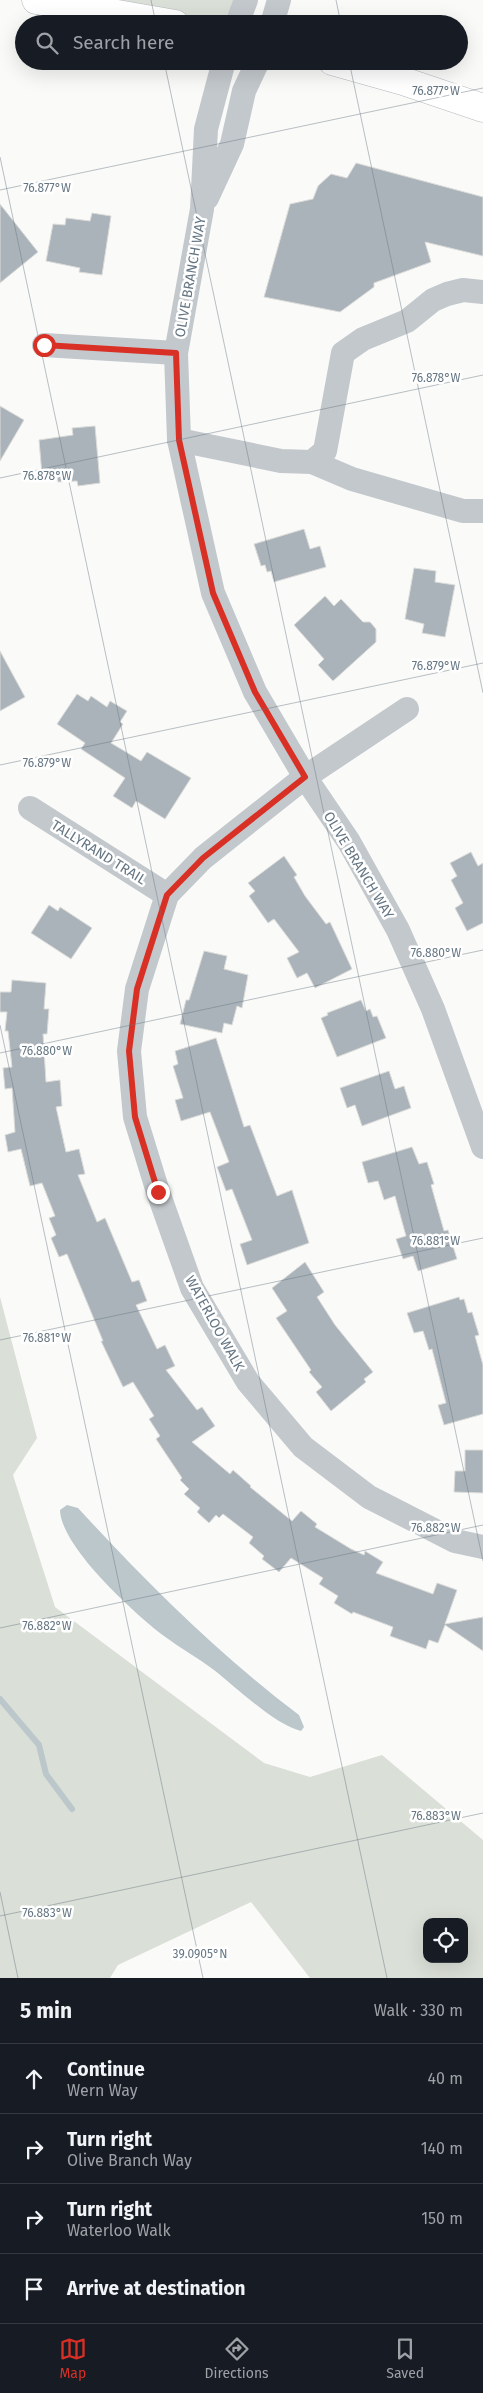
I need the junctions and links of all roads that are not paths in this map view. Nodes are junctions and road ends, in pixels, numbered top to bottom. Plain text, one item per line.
1 (36, 0) edge
2 (246, 0) edge
3 (279, 0) edge
4 (123, 15) edge
5 (240, 15) edge
6 (275, 15) edge
7 (222, 70) edge
8 (254, 70) edge
9 (364, 70) edge
10 (483, 108) edge
11 (202, 209) junction
12 (483, 292) edge
13 (44, 345) dead end
14 (176, 353) junction
15 (179, 440) junction
16 (312, 462) junction
17 (483, 511) edge
18 (408, 709) dead end
19 (305, 777) junction
20 (30, 808) dead end
21 (167, 895) junction
22 (483, 1148) edge
23 (483, 1547) edge

1 - 4 main road
2 - 5 street
3 - 6 street
7 - 11 street, OLIVE BRANCH WAY
8 - 11 street, OLIVE BRANCH WAY
9 - 10 main road
11 - 14 street, OLIVE BRANCH WAY
12 - 16 street
13 - 14 street
14 - 15 street, OLIVE BRANCH WAY
15 - 16 street
15 - 19 street, OLIVE BRANCH WAY
16 - 17 street
18 - 19 street, WATERLOO WALK
19 - 21 street, WATERLOO WALK
19 - 22 street, OLIVE BRANCH WAY
20 - 21 street, TALLYRAND TRAIL
21 - 23 street, WATERLOO WALK

